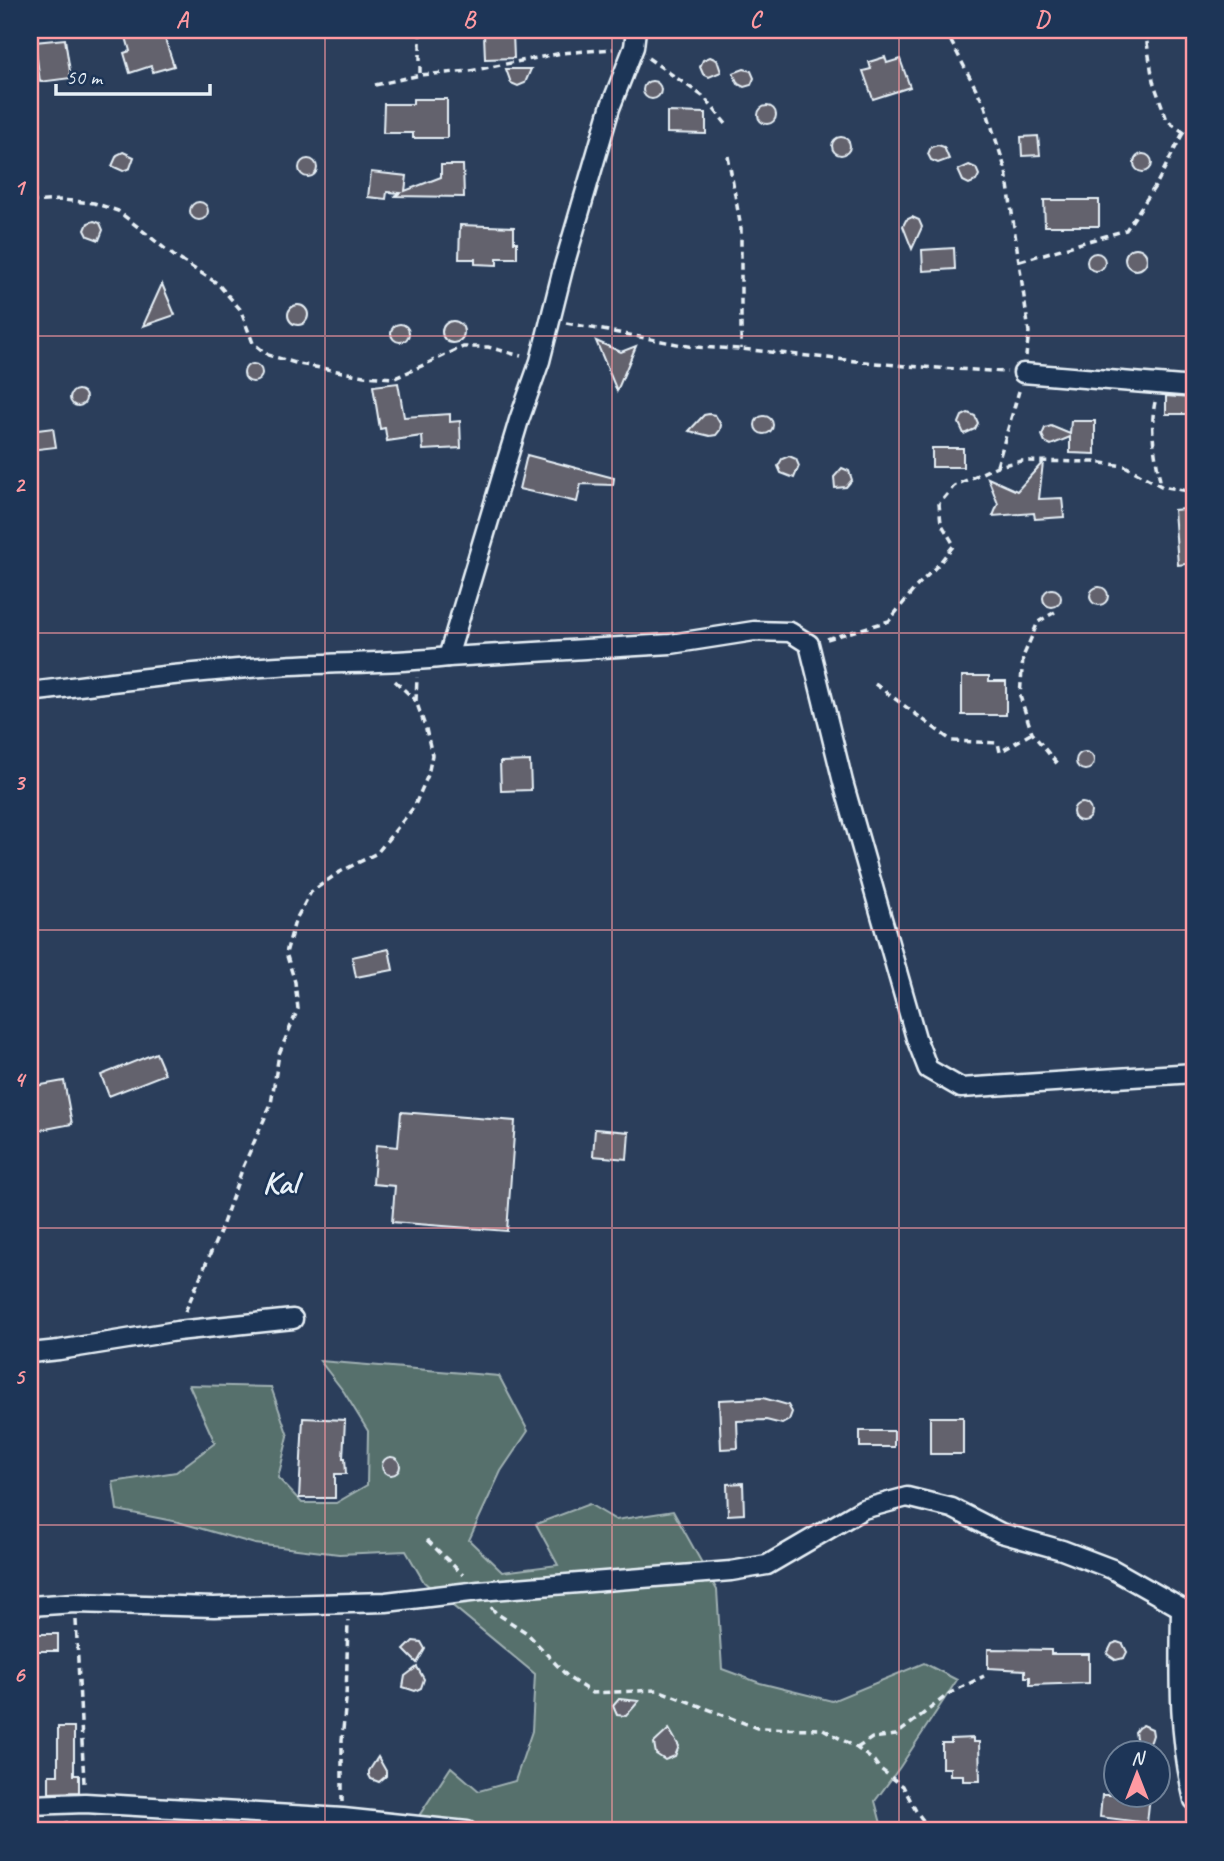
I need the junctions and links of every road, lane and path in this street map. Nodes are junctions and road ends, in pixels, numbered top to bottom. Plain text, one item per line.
1 (420, 30) edge
2 (945, 30) edge
3 (1145, 30) edge
4 (635, 38) edge
5 (420, 75) junction
6 (375, 85) dead end
7 (726, 124) dead end
8 (1183, 133) junction
9 (1194, 140) edge
10 (728, 156) dead end
11 (30, 202) edge
12 (1020, 261) junction
13 (550, 320) junction
14 (741, 349) junction
15 (540, 361) junction
16 (1023, 373) junction
17 (1159, 383) junction
18 (1194, 387) edge
19 (997, 466) junction
20 (1161, 486) junction
21 (1194, 492) edge
22 (1055, 612) dead end
23 (808, 644) junction
24 (448, 657) junction
25 (417, 661) junction
26 (378, 663) junction
27 (875, 684) dead end
28 (30, 692) edge
29 (416, 701) junction
30 (1032, 733) junction
31 (1059, 765) dead end
32 (1194, 1073) edge
33 (293, 1319) dead end
34 (177, 1331) junction
35 (30, 1353) edge
36 (427, 1540) dead end
37 (478, 1591) junction
38 (75, 1603) junction
39 (347, 1604) junction
40 (30, 1606) edge
41 (1187, 1610) edge
42 (984, 1676) dead end
43 (857, 1748) junction
44 (1194, 1800) edge
45 (85, 1803) junction
46 (30, 1805) edge
47 (343, 1818) junction
48 (635, 1824) dead end
49 (467, 1831) edge
50 (625, 1831) edge
51 (931, 1831) edge

1 - 5 path
2 - 12 path
3 - 8 path
4 - 5 path
4 - 7 path
4 - 13 street
5 - 6 path
8 - 9 path
8 - 12 path
10 - 14 path
11 - 15 path
12 - 16 path
13 - 14 path
13 - 15 street
14 - 16 path
15 - 24 street
16 - 17 street
16 - 19 path
17 - 18 street
17 - 20 path
19 - 20 path
19 - 23 path
20 - 21 path
22 - 30 path
23 - 24 street
23 - 32 street
24 - 25 street
25 - 26 street
25 - 29 path
26 - 28 street
26 - 29 path
27 - 30 path
29 - 34 path
30 - 31 path
33 - 34 street
34 - 35 street
36 - 37 path
37 - 39 street
37 - 41 street
37 - 43 path
38 - 39 street
38 - 40 street
38 - 45 path
39 - 47 path
41 - 44 street
42 - 43 path
43 - 51 path
45 - 46 street
45 - 47 street
47 - 49 street
48 - 50 path

